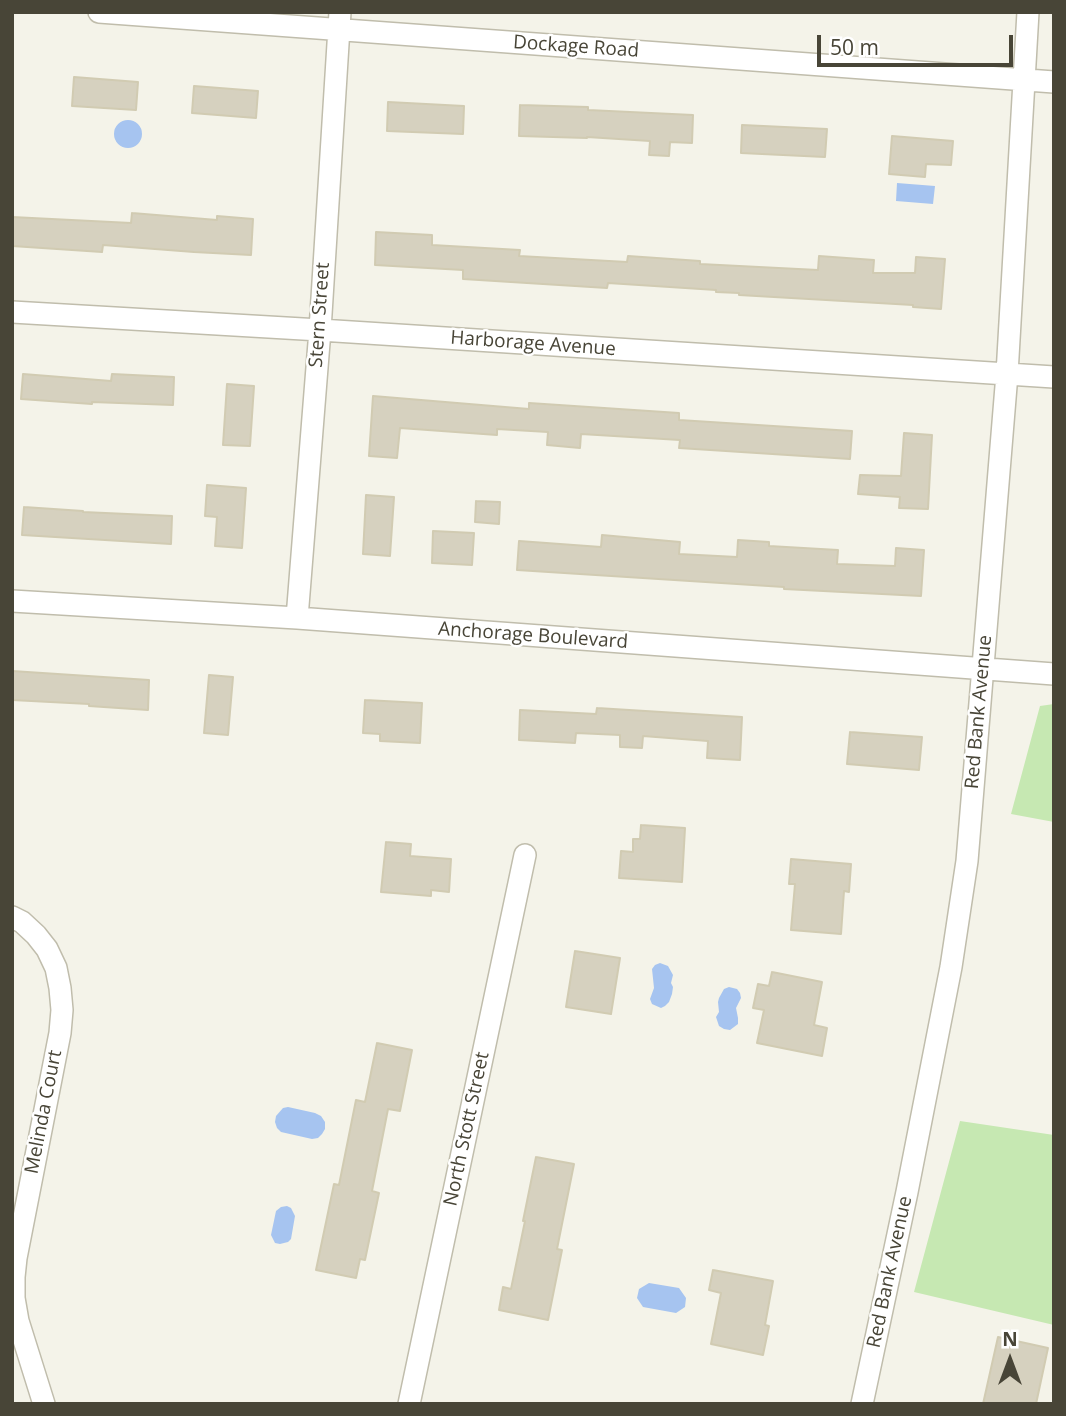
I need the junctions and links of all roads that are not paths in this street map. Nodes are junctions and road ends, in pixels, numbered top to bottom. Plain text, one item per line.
1 (99, 12) edge
2 (1028, 12) edge
3 (340, 21) edge
4 (1024, 81) junction
5 (1054, 82) edge
6 (12, 312) edge
7 (320, 330) junction
8 (1007, 374) junction
9 (1054, 377) edge
10 (12, 601) edge
11 (298, 618) junction
12 (983, 668) junction
13 (1054, 674) edge
14 (525, 855) dead end
15 (12, 916) edge
16 (44, 1404) edge
17 (409, 1404) edge
18 (862, 1404) edge

1 - 3 street, Dockage Road
2 - 4 street, Red Bank Avenue
3 - 4 street, Dockage Road
3 - 7 street, Stern Street
4 - 5 street, Dockage Road
4 - 8 street, Red Bank Avenue
6 - 7 street, Harborage Avenue
7 - 8 street, Harborage Avenue
7 - 11 street, Stern Street
8 - 9 street, Harborage Avenue
8 - 12 street, Red Bank Avenue
10 - 11 street, Anchorage Boulevard
11 - 12 street, Anchorage Boulevard
12 - 13 street, Anchorage Boulevard
12 - 18 street, Red Bank Avenue
14 - 17 street, North Stott Street
15 - 16 street, Melinda Court

